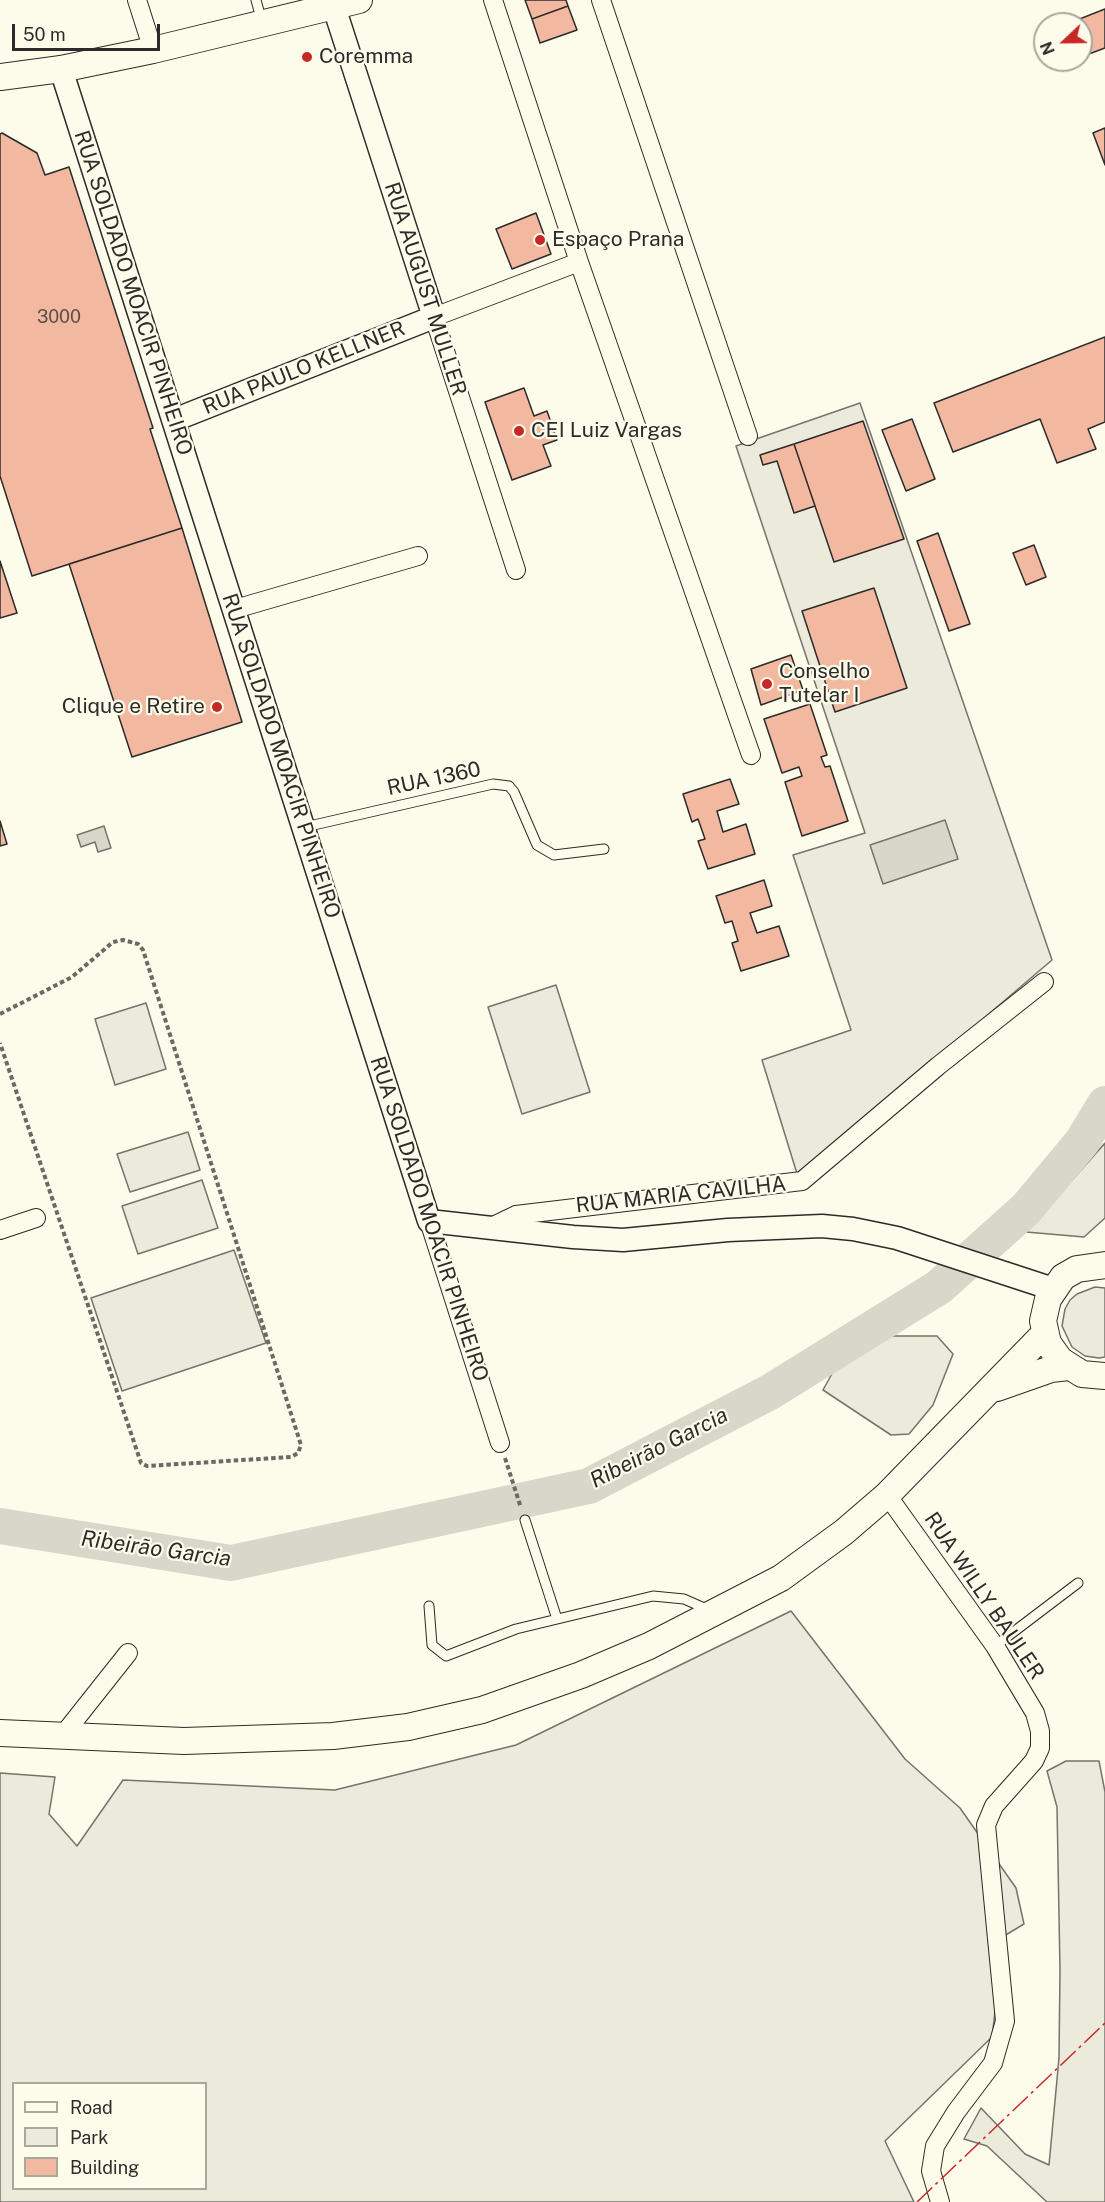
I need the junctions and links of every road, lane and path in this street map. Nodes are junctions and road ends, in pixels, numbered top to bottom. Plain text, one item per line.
1 (137, 0) edge
2 (359, 0) edge
3 (493, 0) edge
4 (601, 0) edge
5 (334, 7) junction
6 (259, 12) edge
7 (153, 50) junction
8 (61, 69) junction
9 (0, 77) edge
10 (579, 262) junction
11 (434, 317) junction
12 (174, 420) junction
13 (748, 436) dead end
14 (418, 556) dead end
15 (516, 570) dead end
16 (235, 609) junction
17 (752, 755) dead end
18 (304, 827) junction
19 (604, 849) dead end
20 (1044, 982) dead end
21 (0, 1014) edge
22 (0, 1043) edge
23 (36, 1218) dead end
24 (429, 1221) junction
25 (491, 1227) junction
26 (0, 1230) edge
27 (1105, 1265) edge
28 (1053, 1289) junction
29 (1045, 1333) junction
30 (1068, 1367) junction
31 (1105, 1376) edge
32 (988, 1391) junction
33 (500, 1443) joint
34 (887, 1495) junction
35 (525, 1520) joint
36 (1078, 1583) dead end
37 (429, 1606) dead end
38 (715, 1613) junction
39 (557, 1619) junction
40 (995, 1646) junction
41 (128, 1653) dead end
42 (0, 1733) edge
43 (63, 1735) junction
44 (940, 2202) edge

1 - 7 street
2 - 5 main road
3 - 10 street
4 - 13 street
5 - 6 main road
5 - 11 street, RUA AUGUST MULLER
6 - 7 main road
7 - 8 main road
8 - 9 main road
8 - 12 street, RUA SOLDADO MOACIR PINHEIRO
10 - 11 street
10 - 17 street
11 - 12 street, RUA PAULO KELLNER
11 - 15 street, RUA AUGUST MULLER
12 - 16 street, RUA SOLDADO MOACIR PINHEIRO
14 - 16 street
16 - 18 street, RUA SOLDADO MOACIR PINHEIRO
18 - 19 lane, RUA 1360
18 - 24 street, RUA SOLDADO MOACIR PINHEIRO
20 - 25 street, RUA MARIA CAVILHA
21 - 22 path
23 - 26 street
24 - 25 street, RUA MARIA CAVILHA
24 - 33 street, RUA SOLDADO MOACIR PINHEIRO
25 - 28 street
27 - 28 main road
28 - 29 main road
29 - 30 main road
29 - 32 main road
30 - 31 main road
30 - 32 main road
32 - 34 main road
33 - 35 path
34 - 38 main road
34 - 40 street, RUA WILLY BAULER
35 - 39 lane
36 - 40 lane
37 - 39 lane
38 - 39 lane
38 - 43 main road
40 - 44 street, RUA WILLY BAULER
41 - 43 street
42 - 43 main road

